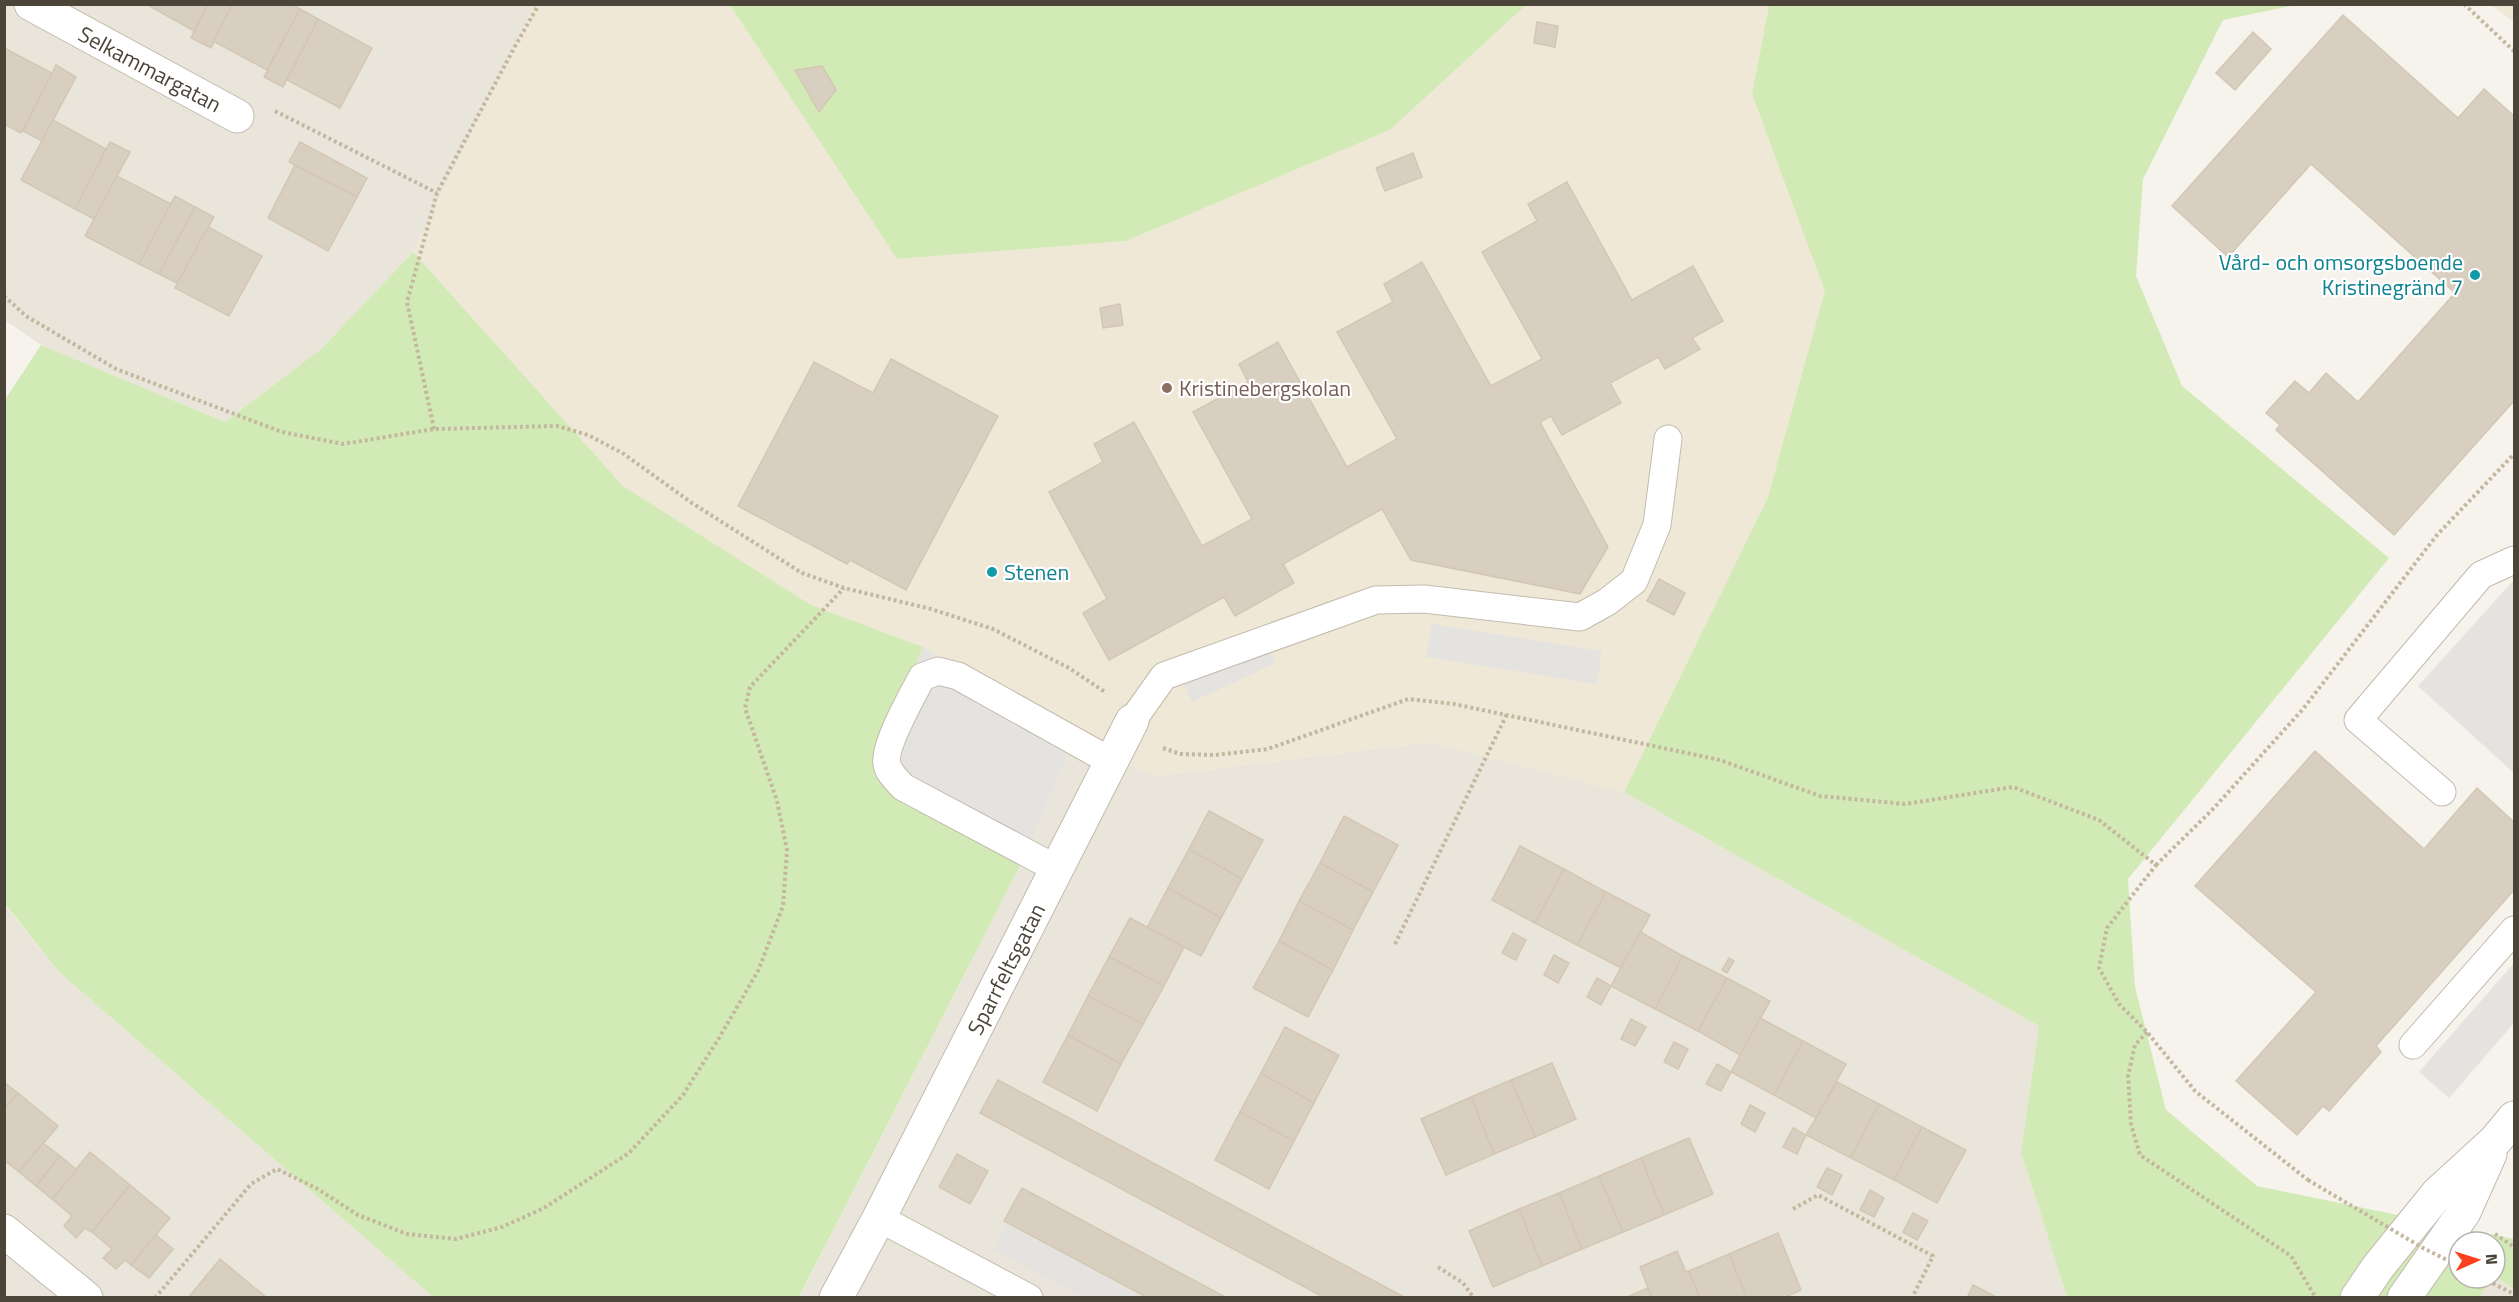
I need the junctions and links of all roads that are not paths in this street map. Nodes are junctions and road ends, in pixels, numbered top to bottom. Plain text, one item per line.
1 (31, 4) edge
2 (237, 116) road end
3 (1668, 439) dead end
4 (2514, 560) edge
5 (1132, 721) joint
6 (1112, 762) junction
7 (2442, 792) dead end
8 (1057, 869) junction
9 (2514, 930) edge
10 (2414, 1045) dead end
11 (2505, 1129) edge
12 (879, 1218) junction
13 (4, 1231) edge
14 (86, 1298) edge
15 (836, 1298) edge
16 (1029, 1298) edge
17 (2357, 1298) edge
18 (2404, 1298) edge

1 - 2 street, Selkammargatan
3 - 5 lane
4 - 7 lane
5 - 6 street, Sparrfeltsgatan
6 - 8 street, Sparrfeltsgatan
6 - 8 lane
8 - 12 street, Sparrfeltsgatan
9 - 10 lane
11 - 17 street
11 - 18 street
12 - 15 street, Sparrfeltsgatan
12 - 16 lane
13 - 14 street

